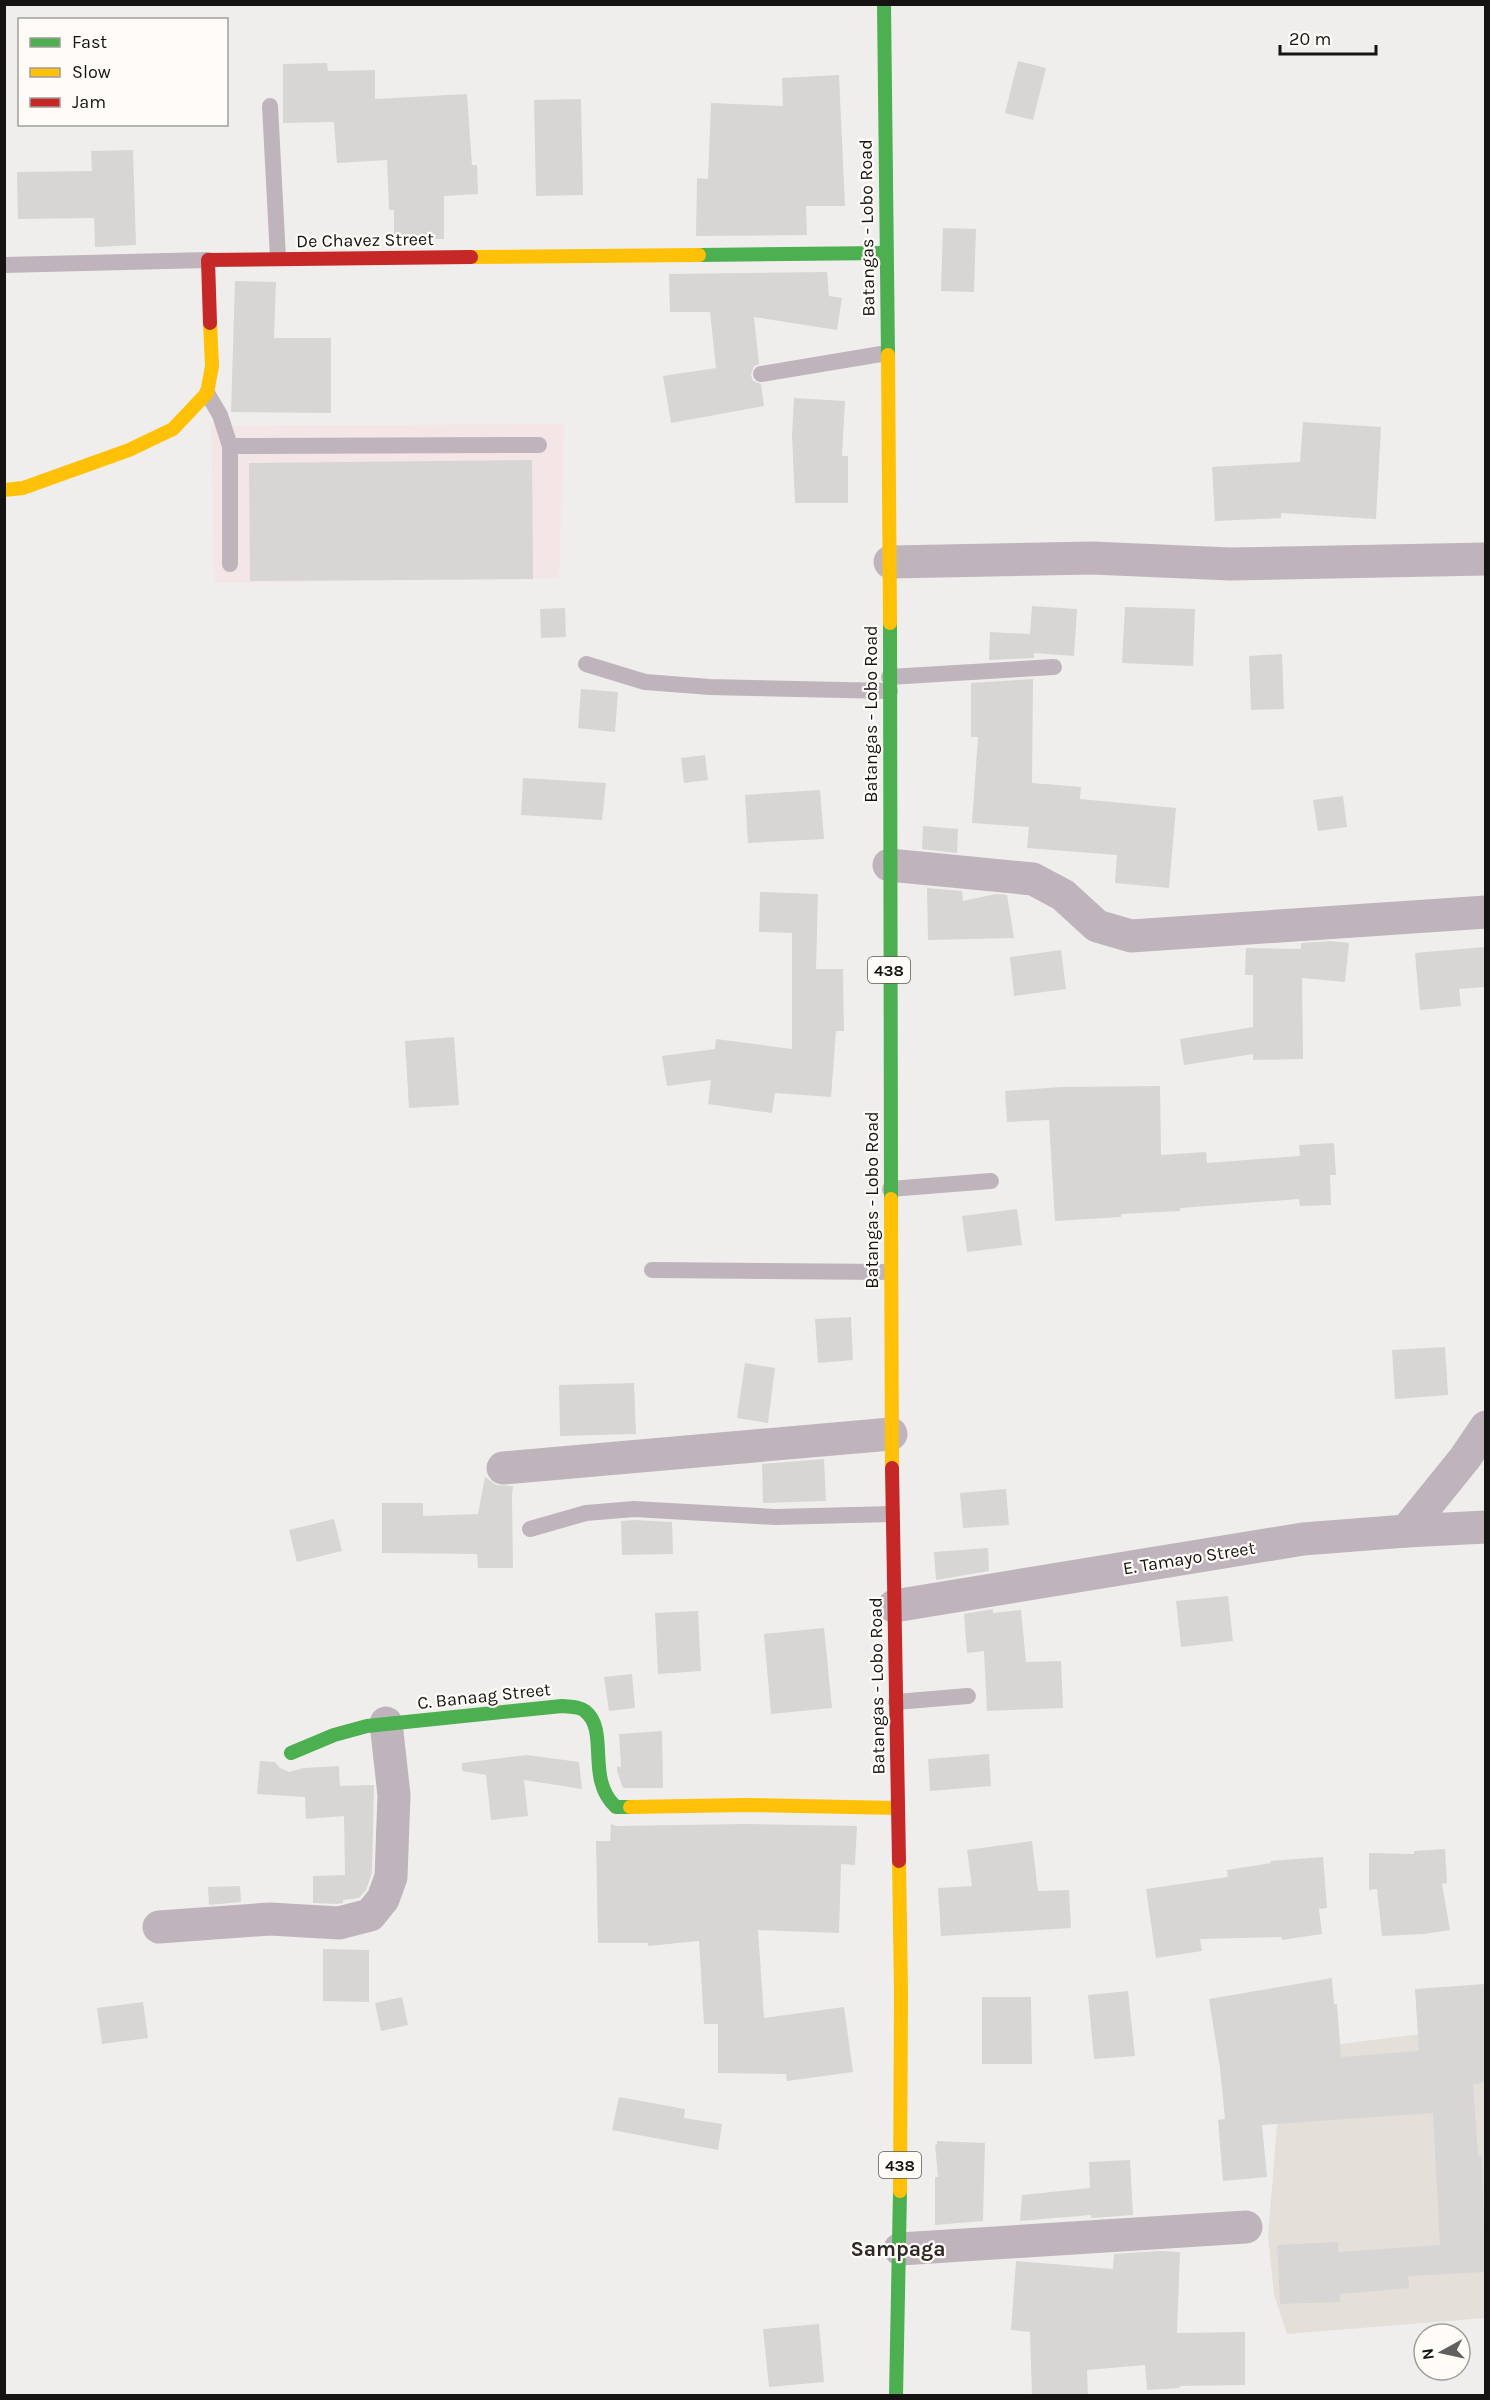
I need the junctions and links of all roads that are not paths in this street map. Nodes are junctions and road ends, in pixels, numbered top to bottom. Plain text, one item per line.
1 (884, 4) edge
2 (270, 106) dead end
3 (885, 253) junction
4 (278, 258) junction
5 (208, 260) junction
6 (4, 265) edge
7 (887, 353) junction
8 (761, 374) dead end
9 (207, 393) junction
10 (539, 445) dead end
11 (230, 446) junction
12 (4, 490) edge
13 (1485, 559) edge
14 (890, 562) junction
15 (230, 564) dead end
16 (586, 664) dead end
17 (1054, 667) dead end
18 (890, 684) junction
19 (889, 865) junction
20 (1485, 912) edge
21 (991, 1181) dead end
22 (890, 1189) junction
23 (652, 1270) dead end
24 (890, 1272) junction
25 (1485, 1426) edge
26 (891, 1434) junction
27 (503, 1468) dead end
28 (892, 1514) junction
29 (1485, 1527) edge
30 (530, 1529) dead end
31 (1407, 1531) junction
32 (894, 1606) junction
33 (968, 1696) dead end
34 (896, 1702) junction
35 (386, 1723) junction
36 (291, 1753) dead end
37 (898, 1808) junction
38 (159, 1927) dead end
39 (1246, 2227) dead end
40 (900, 2249) junction
41 (896, 2396) edge

1 - 3 main road, Batangas - Lobo Road / 438
2 - 4 lane
3 - 4 main road, De Chavez Street
3 - 7 main road, Batangas - Lobo Road / 438
4 - 5 main road, De Chavez Street
5 - 6 lane
5 - 9 main road
7 - 8 lane
7 - 14 main road, Batangas - Lobo Road / 438
9 - 11 lane
9 - 12 main road
10 - 11 lane
11 - 15 lane
13 - 14 street
14 - 18 main road, Batangas - Lobo Road / 438
16 - 18 lane
17 - 18 lane
18 - 19 main road, Batangas - Lobo Road / 438
19 - 20 street
19 - 22 main road, Batangas - Lobo Road / 438
21 - 22 lane
22 - 24 main road, Batangas - Lobo Road / 438
23 - 24 lane
24 - 26 main road, Batangas - Lobo Road / 438
25 - 31 street
26 - 27 street
26 - 28 main road, Batangas - Lobo Road / 438
28 - 30 lane
28 - 32 main road, Batangas - Lobo Road / 438
29 - 31 street, E. Tamayo Street
31 - 32 street, E. Tamayo Street
32 - 34 main road, Batangas - Lobo Road / 438
33 - 34 lane
34 - 37 main road, Batangas - Lobo Road / 438
35 - 36 main road, C. Banaag Street
35 - 37 main road, C. Banaag Street
35 - 38 street
37 - 40 main road, Batangas - Lobo Road / 438
39 - 40 street
40 - 41 main road, Batangas - Lobo Road / 438

